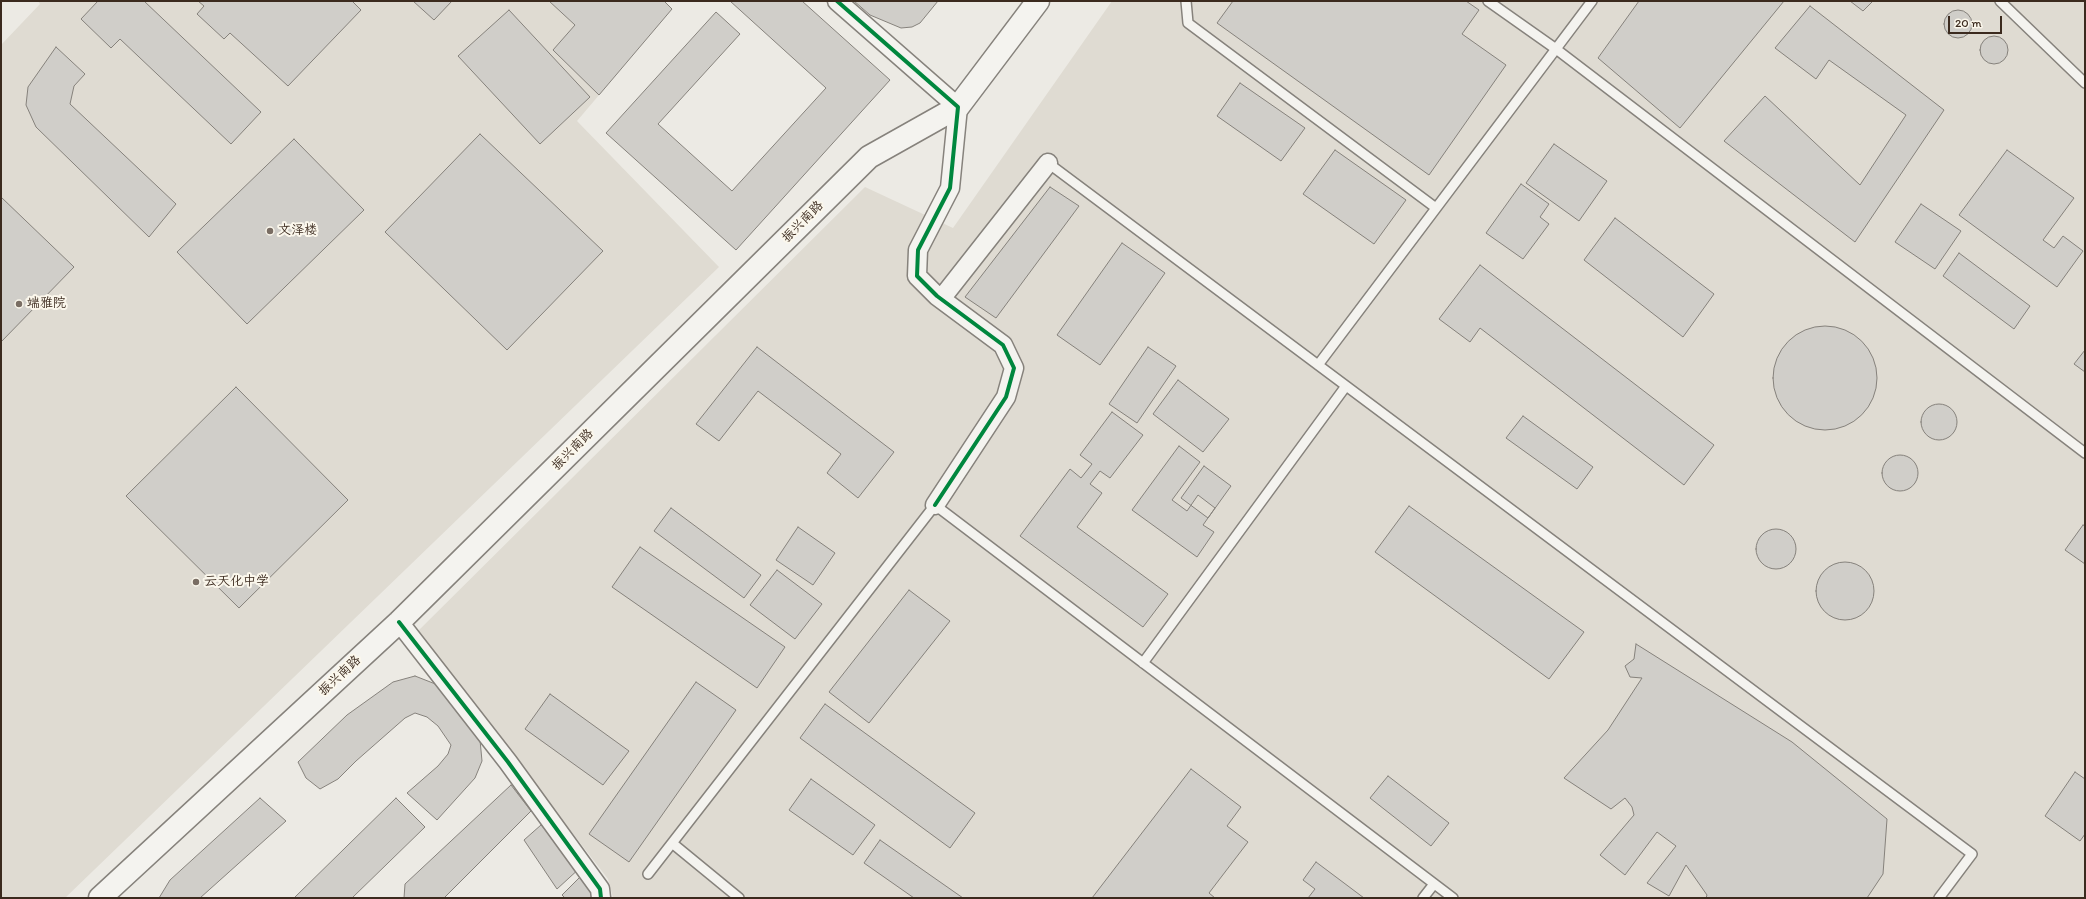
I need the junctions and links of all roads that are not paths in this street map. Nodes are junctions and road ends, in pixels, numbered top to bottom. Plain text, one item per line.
1 (837, 1) edge
2 (1038, 1) edge
3 (1186, 1) edge
4 (1488, 1) edge
5 (1592, 1) edge
6 (2000, 1) edge
7 (1556, 49) junction
8 (2085, 83) edge
9 (958, 107) junction
10 (1048, 164) joint
11 (1436, 208) junction
12 (941, 299) junction
13 (1318, 365) junction
14 (1346, 386) junction
15 (2085, 453) edge
16 (935, 505) junction
17 (399, 622) junction
18 (1142, 663) junction
19 (672, 843) junction
20 (648, 874) dead end
21 (1434, 884) junction
22 (100, 898) edge
23 (601, 898) edge
24 (740, 898) edge
25 (1423, 898) edge
26 (1452, 898) edge
27 (1939, 898) edge

1 - 9 street
2 - 9 main road, 振兴南路
3 - 11 lane
4 - 7 lane
5 - 7 lane
6 - 8 lane
7 - 11 lane
7 - 15 lane
9 - 12 street
9 - 17 main road, 振兴南路
10 - 12 street
10 - 13 lane
11 - 13 lane
12 - 16 street
13 - 14 lane
14 - 18 lane
14 - 27 lane
16 - 18 lane
16 - 19 lane
17 - 22 main road, 振兴南路
17 - 23 street
18 - 21 lane
19 - 20 lane
19 - 24 lane
21 - 25 lane
21 - 26 lane

